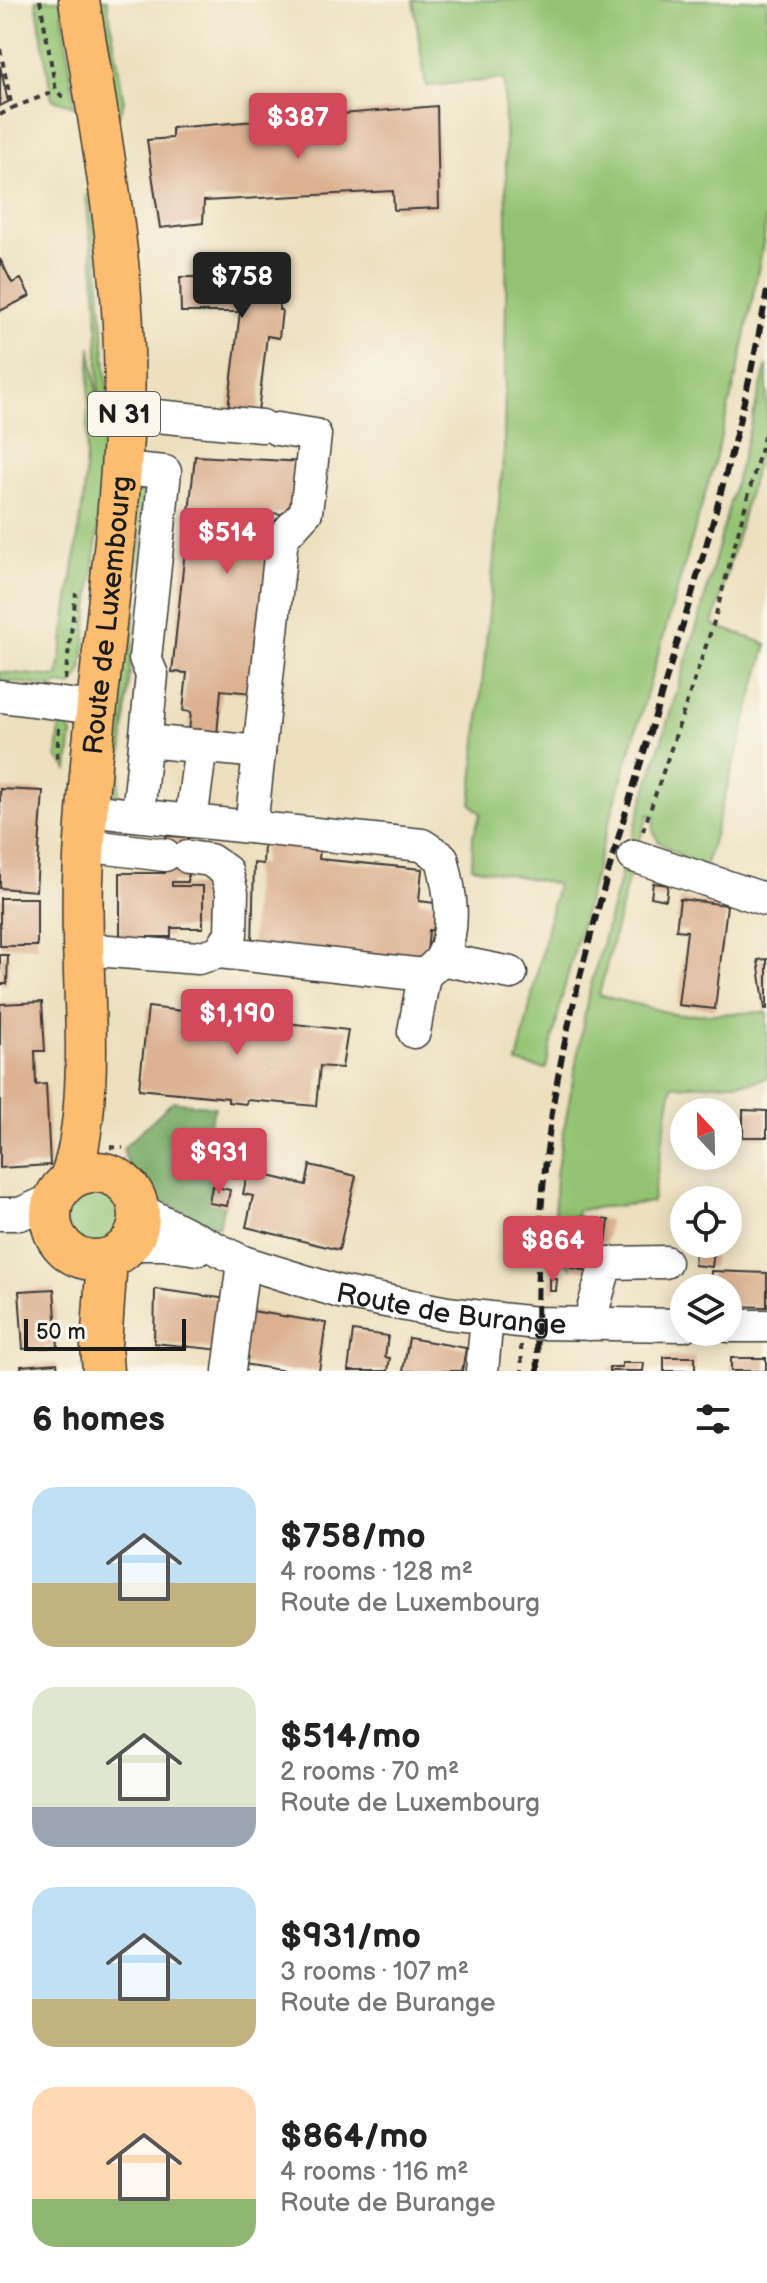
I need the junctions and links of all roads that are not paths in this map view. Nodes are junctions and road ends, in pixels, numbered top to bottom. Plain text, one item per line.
1 (79, 0) edge
2 (124, 413) junction
3 (121, 468) junction
4 (0, 696) edge
5 (78, 706) junction
6 (146, 741) junction
7 (201, 746) junction
8 (259, 752) junction
9 (138, 815) junction
10 (191, 821) junction
11 (251, 827) junction
12 (85, 828) junction
13 (634, 856) road end
14 (767, 900) edge
15 (83, 949) junction
16 (219, 952) junction
17 (433, 967) junction
18 (511, 973) dead end
19 (414, 1032) dead end
20 (87, 1071) junction
21 (39, 1207) edge
22 (115, 1230) junction
23 (234, 1258) junction
24 (665, 1262) dead end
25 (487, 1318) junction
26 (589, 1324) junction
27 (670, 1325) edge
28 (742, 1326) edge
29 (767, 1326) edge
30 (102, 1358) edge
31 (229, 1371) edge
32 (482, 1371) edge

1 - 2 main road, Route de Luxembourg / N 31
2 - 3 main road, Route de Luxembourg / N 31
2 - 8 street
3 - 5 main road, Route de Luxembourg / N 31
3 - 6 street
4 - 5 street
5 - 12 main road, Route de Luxembourg / N 31
6 - 7 street
6 - 9 street
7 - 8 street
7 - 10 street
8 - 11 street
9 - 10 street
9 - 12 street
10 - 11 street
11 - 17 street
12 - 15 main road, Route de Luxembourg / N 31
12 - 16 street
13 - 14 street
15 - 16 street
15 - 20 main road, Route de Luxembourg / N 31
16 - 17 street
17 - 18 street
17 - 19 street
20 - 21 main road, Route de Luxembourg / N 31
20 - 22 main road, N 31
21 - 22 main road
21 - 22 main road
22 - 23 street, Route de Burange
22 - 30 main road, N 31
23 - 25 street, Route de Burange
23 - 31 street
24 - 26 street
25 - 26 street, Route de Burange
25 - 32 street
26 - 27 street, Route de Burange
28 - 29 street

